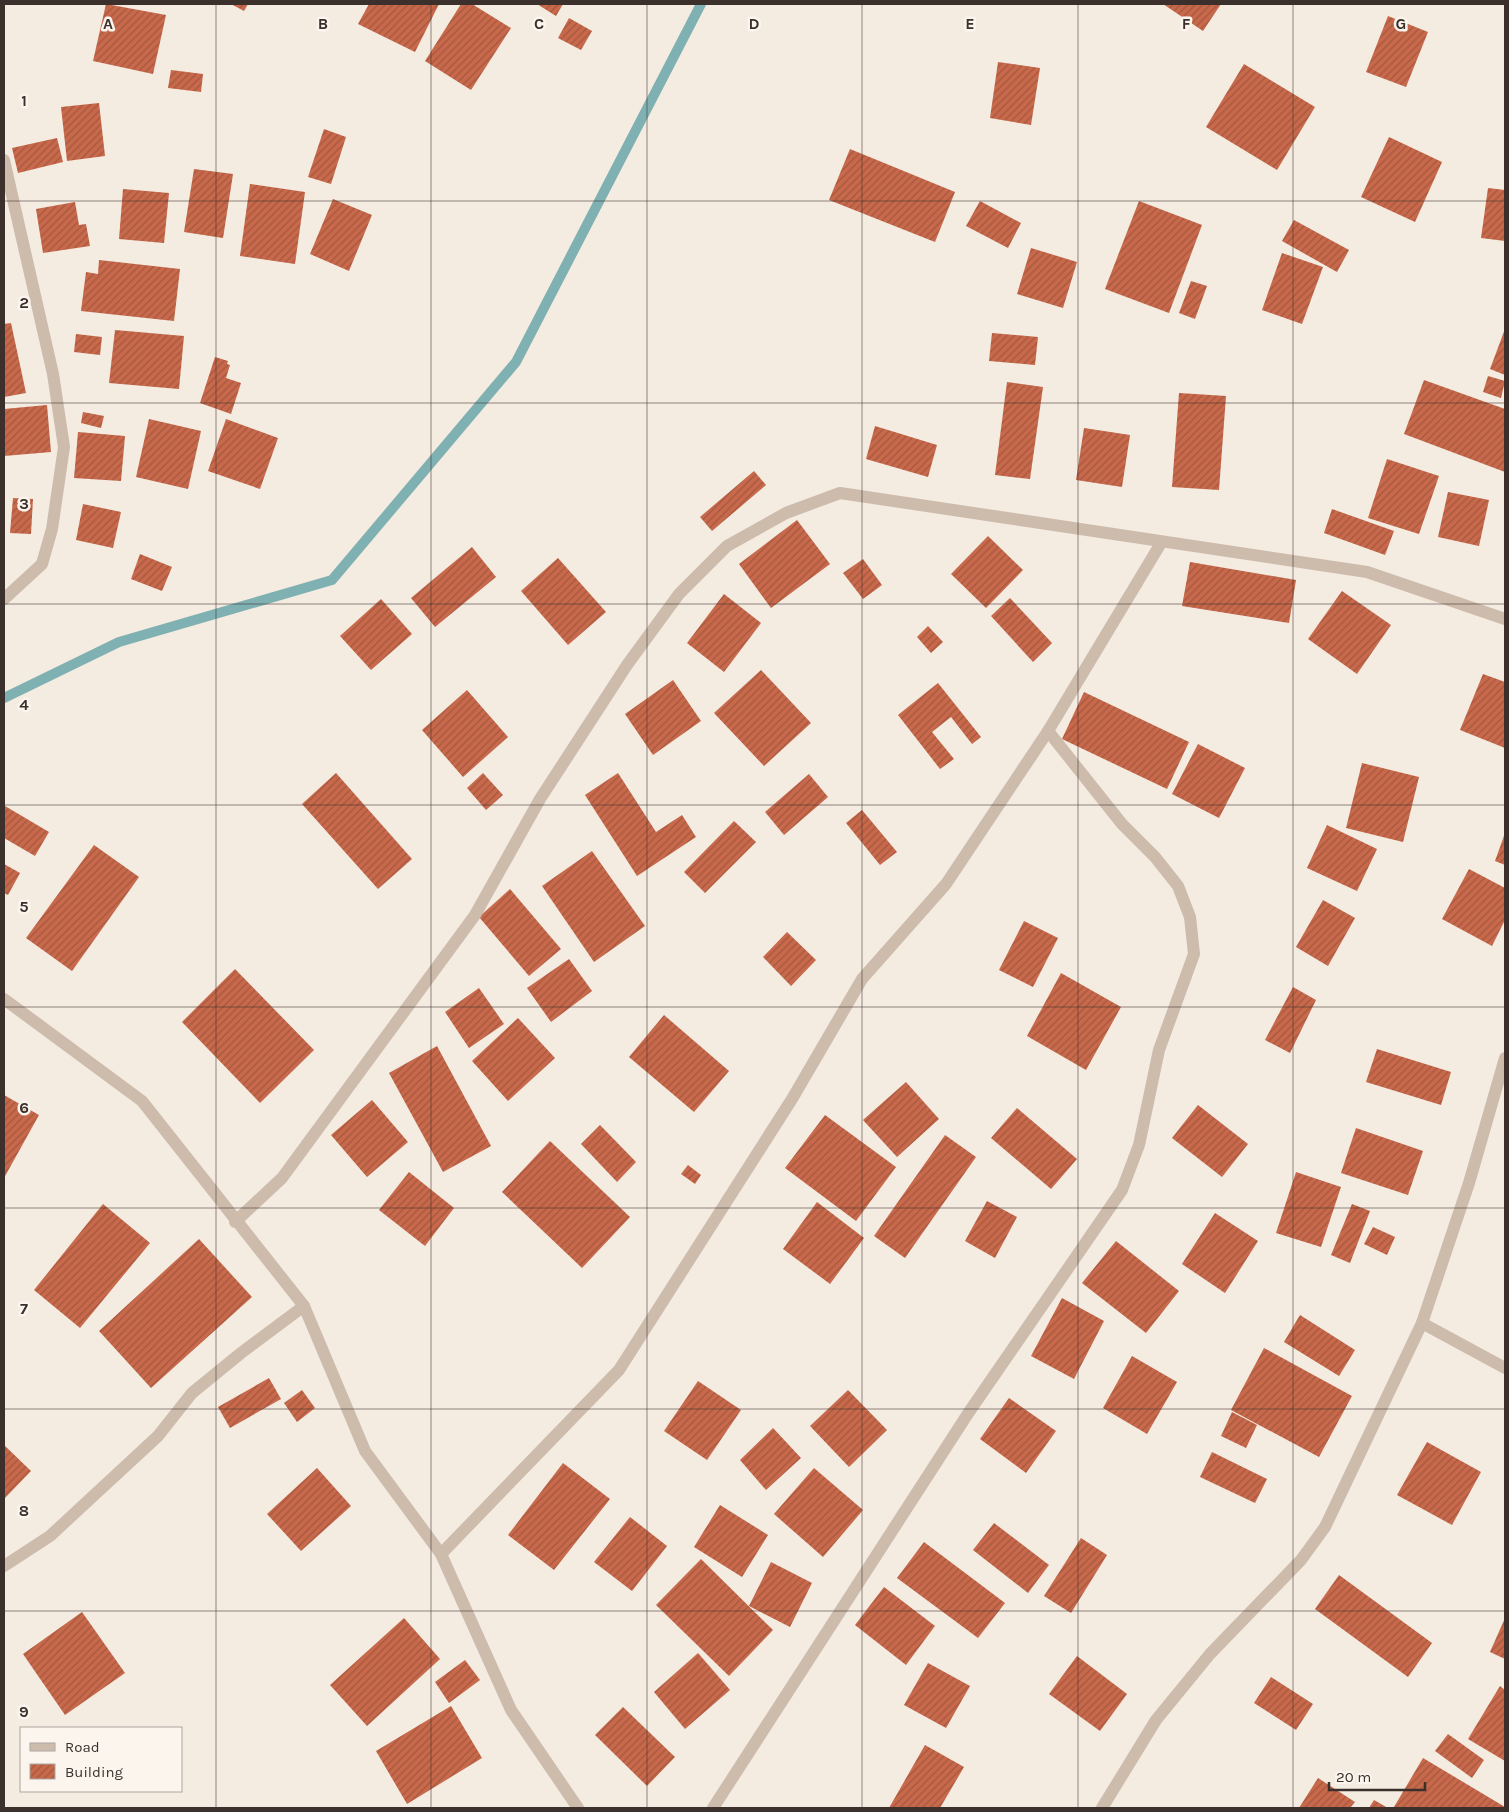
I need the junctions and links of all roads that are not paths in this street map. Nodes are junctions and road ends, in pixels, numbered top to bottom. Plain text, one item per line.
1 (4, 160) edge
2 (1162, 543) junction
3 (4, 599) edge
4 (1505, 619) edge
5 (1048, 732) junction
6 (4, 999) edge
7 (1505, 1058) edge
8 (235, 1222) junction
9 (304, 1306) junction
10 (1422, 1323) junction
11 (1505, 1368) edge
12 (441, 1554) junction
13 (4, 1566) edge
14 (578, 1808) edge
15 (713, 1808) edge
16 (1102, 1808) edge

1 - 3 street
2 - 4 street
2 - 5 street
2 - 8 street
5 - 12 street
5 - 15 street
6 - 8 street
7 - 10 street
8 - 9 street
9 - 12 street
9 - 13 street
10 - 11 street
10 - 16 street
12 - 14 street

